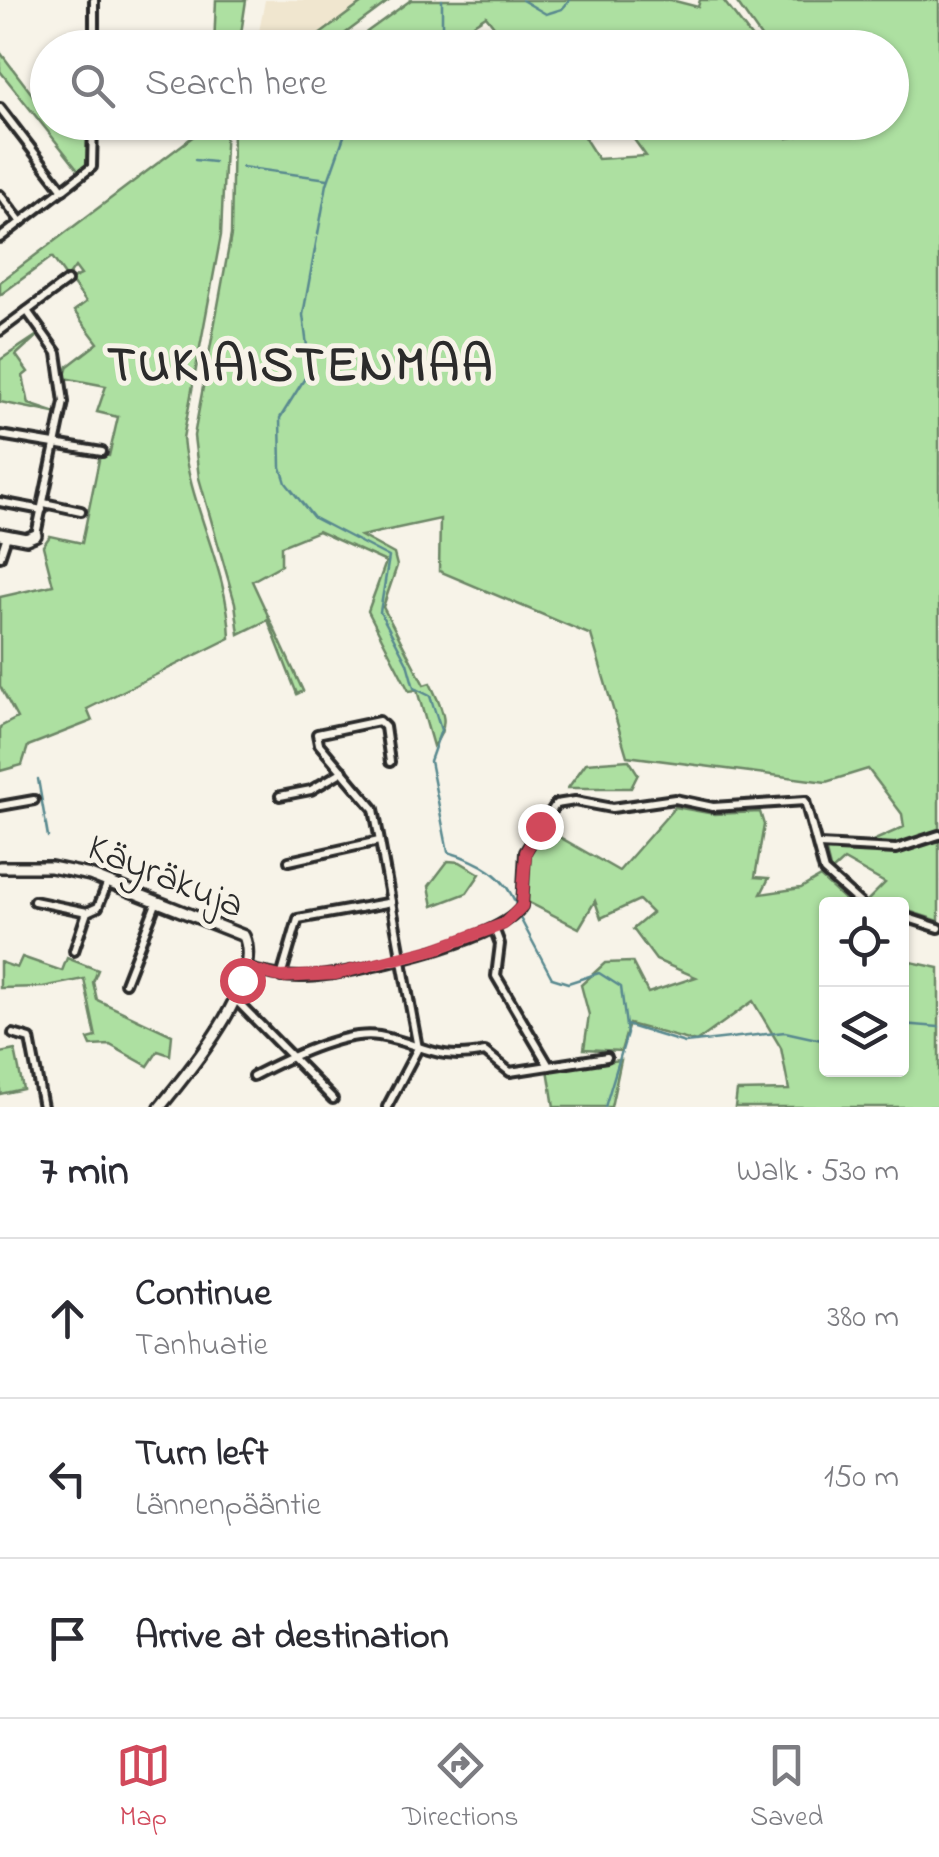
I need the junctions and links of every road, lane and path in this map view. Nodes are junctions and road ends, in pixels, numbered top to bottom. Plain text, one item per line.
1 (94, 0) edge
2 (94, 30) edge
3 (0, 108) edge
4 (93, 140) edge
5 (63, 190) junction
6 (0, 195) edge
7 (21, 222) junction
8 (0, 238) edge
9 (67, 281) dead end
10 (26, 311) junction
11 (0, 331) edge
12 (0, 435) edge
13 (56, 446) junction
14 (102, 452) dead end
15 (0, 502) edge
16 (43, 507) junction
17 (81, 510) dead end
18 (3, 535) edge
19 (36, 535) joint
20 (0, 557) edge
21 (390, 762) dead end
22 (343, 771) junction
23 (280, 796) dead end
24 (34, 800) dead end
25 (0, 806) edge
26 (939, 834) edge
27 (379, 841) junction
28 (819, 845) junction
29 (289, 862) dead end
30 (0, 867) edge
31 (108, 881) junction
32 (852, 897) edge
33 (157, 900) junction
34 (34, 901) dead end
35 (388, 903) junction
36 (88, 912) junction
37 (909, 918) edge
38 (494, 928) junction
39 (939, 928) edge
40 (74, 950) dead end
41 (399, 958) junction
42 (244, 968) junction
43 (281, 977) junction
44 (125, 984) dead end
45 (235, 999) junction
46 (13, 1034) dead end
47 (418, 1048) junction
48 (294, 1055) junction
49 (606, 1058) dead end
50 (549, 1066) junction
51 (253, 1076) dead end
52 (333, 1099) dead end
53 (43, 1107) edge
54 (160, 1107) edge
55 (386, 1107) edge

1 - 2 street
3 - 5 street
4 - 5 street
5 - 7 street
6 - 7 street
7 - 8 street
9 - 10 street
10 - 11 street
10 - 13 street
12 - 13 street
13 - 14 street
13 - 16 street
15 - 16 street
16 - 17 street
16 - 19 street
18 - 19 street
18 - 20 street
21 - 22 street
22 - 23 street
22 - 27 street
24 - 25 street
26 - 28 street
27 - 29 street
27 - 35 street
28 - 32 street
28 - 38 street
30 - 31 street, Käyräkuja
31 - 33 street, Käyräkuja
31 - 36 street
33 - 42 street, Käyräkuja
33 - 44 street
34 - 36 street
35 - 41 street
35 - 43 street
36 - 40 street
37 - 39 street
38 - 41 street
38 - 50 street
41 - 43 street
41 - 47 street
42 - 43 street
42 - 45 street
45 - 48 street
45 - 54 street
46 - 53 street
47 - 48 street
47 - 50 street
47 - 55 street
48 - 51 street
48 - 52 street
49 - 50 street

